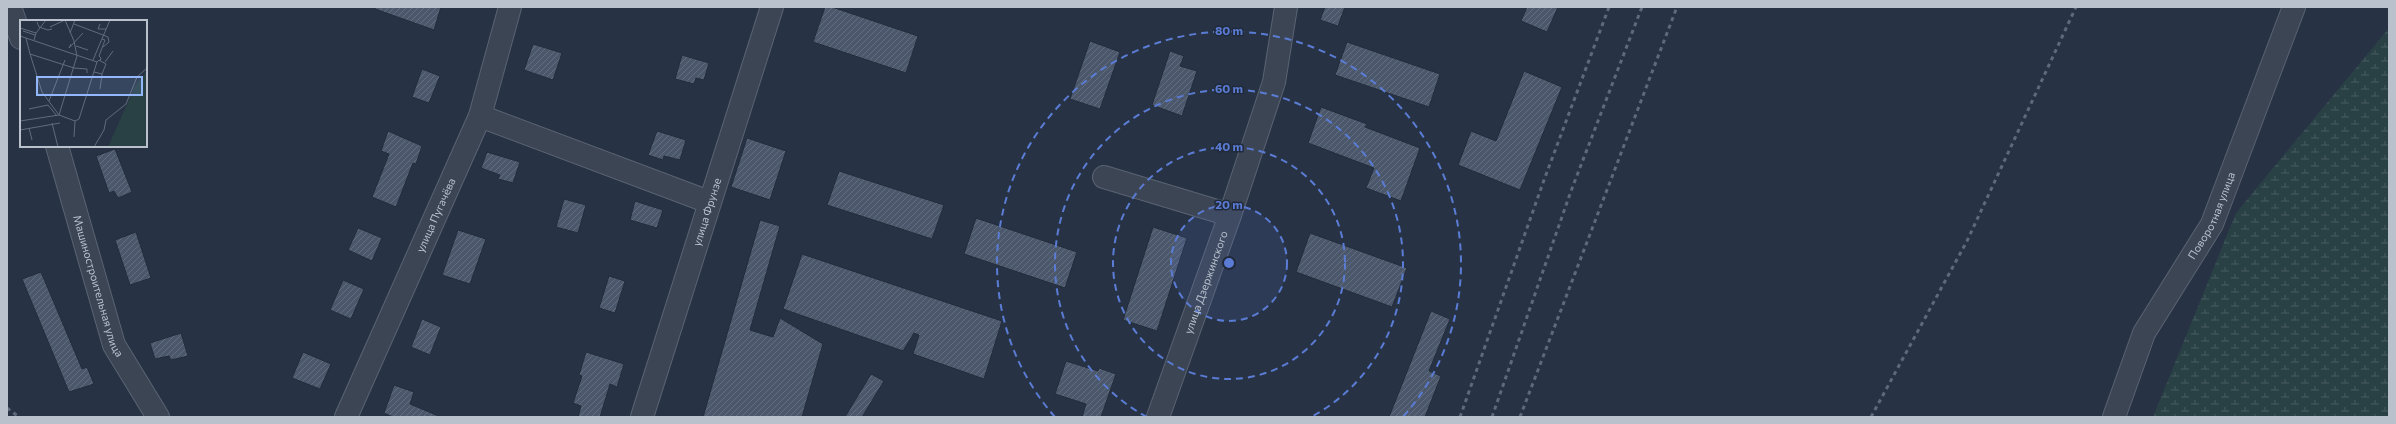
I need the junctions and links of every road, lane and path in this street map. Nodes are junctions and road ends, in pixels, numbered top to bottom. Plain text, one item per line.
1 (10, 7) edge
2 (510, 7) edge
3 (772, 7) edge
4 (1286, 7) edge
5 (2294, 7) edge
6 (20, 35) edge
7 (480, 116) junction
8 (57, 147) edge
9 (1104, 177) dead end
10 (709, 202) junction
11 (1230, 215) junction
12 (158, 417) edge
13 (346, 417) edge
14 (642, 417) edge
15 (1158, 417) edge
16 (2114, 417) edge

1 - 6 street
2 - 7 street, улица Пугачёва
3 - 10 street, улица Фрунзе
4 - 11 street, улица Дзержинского
5 - 16 street, Поворотная улица
7 - 10 street
7 - 13 street, улица Пугачёва
8 - 12 street, Машиностроительная улица
9 - 11 street
10 - 14 street, улица Фрунзе
11 - 15 street, улица Дзержинского

